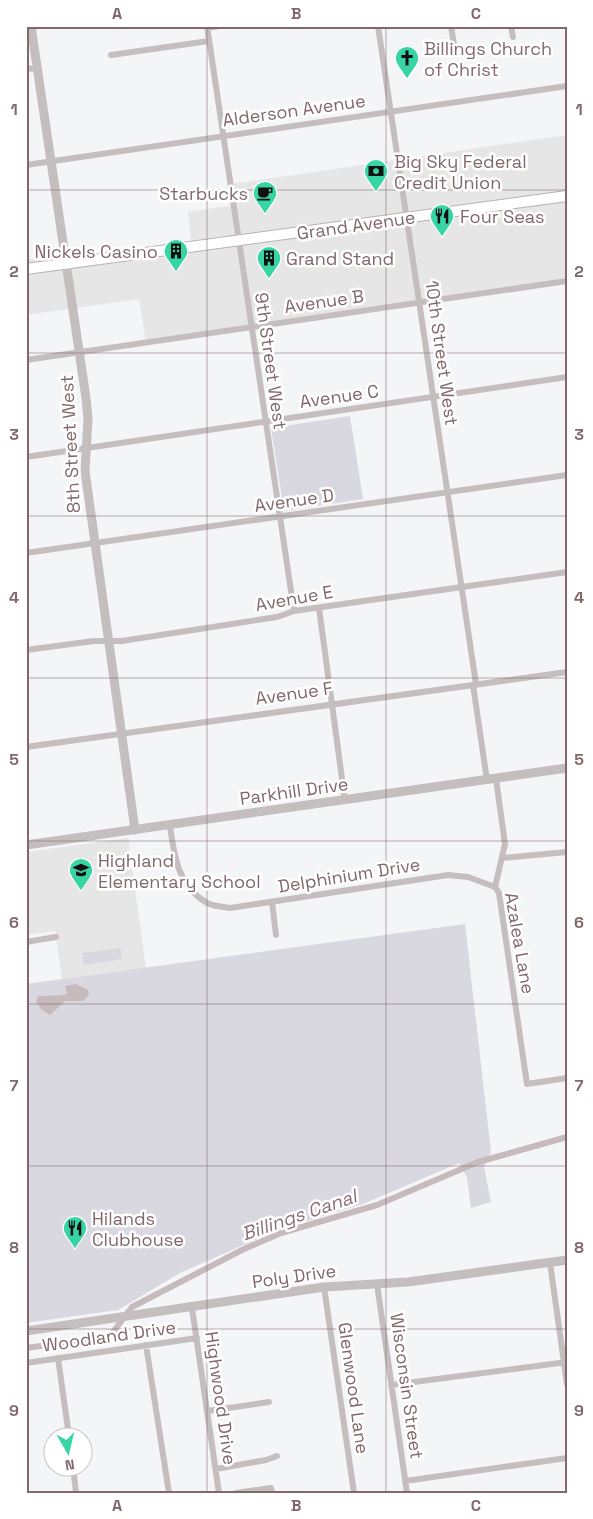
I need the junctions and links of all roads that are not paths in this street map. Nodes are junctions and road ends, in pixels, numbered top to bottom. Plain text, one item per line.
1 (31, 26) edge
2 (219, 26) edge
3 (378, 26) edge
4 (451, 26) edge
5 (511, 26) edge
6 (207, 27) edge
7 (513, 37) dead end
8 (209, 41) junction
9 (454, 46) dead end
10 (111, 56) dead end
11 (37, 68) junction
12 (26, 69) edge
13 (567, 86) edge
14 (391, 111) junction
15 (224, 136) junction
16 (50, 162) junction
17 (26, 165) edge
18 (567, 196) edge
19 (407, 217) junction
20 (239, 241) junction
21 (68, 265) junction
22 (26, 269) edge
23 (567, 281) edge
24 (419, 302) junction
25 (251, 327) junction
26 (80, 352) junction
27 (26, 360) edge
28 (567, 377) edge
29 (434, 397) junction
30 (264, 422) junction
31 (86, 448) junction
32 (26, 456) edge
33 (567, 475) edge
34 (448, 492) junction
35 (280, 517) junction
36 (94, 543) junction
37 (26, 553) edge
38 (567, 572) edge
39 (462, 586) junction
40 (319, 608) junction
41 (294, 612) junction
42 (108, 641) junction
43 (26, 650) edge
44 (567, 672) edge
45 (475, 685) junction
46 (332, 703) junction
47 (121, 733) junction
48 (26, 747) edge
49 (567, 768) edge
50 (492, 779) junction
51 (345, 801) junction
52 (170, 826) junction
53 (135, 830) junction
54 (26, 845) edge
55 (567, 852) edge
56 (503, 858) junction
57 (495, 887) junction
58 (272, 902) junction
59 (276, 935) dead end
60 (56, 938) dead end
61 (26, 942) edge
62 (567, 1078) edge
63 (567, 1260) edge
64 (550, 1263) junction
65 (377, 1284) junction
66 (324, 1287) junction
67 (192, 1308) junction
68 (26, 1331) edge
69 (197, 1338) junction
70 (146, 1345) junction
71 (58, 1358) junction
72 (26, 1362) edge
73 (565, 1362) edge
74 (567, 1384) edge
75 (391, 1385) junction
76 (269, 1402) dead end
77 (208, 1411) junction
78 (68, 1426) edge
79 (278, 1456) dead end
80 (567, 1458) edge
81 (216, 1469) junction
82 (74, 1476) edge
83 (405, 1481) junction
84 (76, 1493) edge
85 (169, 1493) edge
86 (219, 1493) edge
87 (236, 1493) edge
88 (272, 1493) edge
89 (354, 1493) edge
90 (407, 1493) edge

1 - 11 street, 8th Street West
2 - 6 street
3 - 14 street, 10th Street West
4 - 9 street
5 - 7 street
6 - 8 street, 9th Street West
8 - 10 street
8 - 15 street, 9th Street West
11 - 12 street
11 - 16 street, 8th Street West
13 - 14 street, Alderson Avenue
14 - 15 street, Alderson Avenue
14 - 19 street, 10th Street West
15 - 16 street, Alderson Avenue
15 - 20 street, 9th Street West
16 - 17 street, Alderson Avenue
16 - 21 street, 8th Street West
18 - 19 main road, Grand Avenue
19 - 20 main road, Grand Avenue
19 - 24 street, 10th Street West
20 - 21 main road, Grand Avenue
20 - 25 street, 9th Street West
21 - 22 main road, Grand Avenue
21 - 26 street, 8th Street West
23 - 24 street, Avenue B
24 - 25 street, Avenue B
24 - 29 street, 10th Street West
25 - 26 street, Avenue B
25 - 30 street, 9th Street West
26 - 27 street, Avenue B
26 - 31 street, 8th Street West
28 - 29 street, Avenue C
29 - 30 street, Avenue C
29 - 34 street, 10th Street West
30 - 31 street, Avenue C
30 - 35 street, 9th Street West
31 - 32 street, Avenue C
31 - 36 street, 8th Street West
33 - 34 street, Avenue D
34 - 35 street, Avenue D
34 - 39 street, 10th Street West
35 - 36 street, Avenue D
35 - 41 street, 9th Street West
36 - 37 street, Avenue D
36 - 42 street, 8th Street West
38 - 39 street, Avenue E
39 - 40 street, Avenue E
39 - 45 street, 10th Street West
40 - 41 street, Avenue E
40 - 46 street
41 - 42 street, Avenue E
42 - 43 street, Avenue E
42 - 47 street, 8th Street West
44 - 45 street, Avenue F
45 - 46 street, Avenue F
45 - 50 street, 10th Street West
46 - 47 street, Avenue F
46 - 51 street
47 - 48 street, Avenue F
47 - 53 street, 8th Street West
49 - 50 street, Parkhill Drive
50 - 51 street, Parkhill Drive
50 - 56 street, Azalea Lane
51 - 52 street, Parkhill Drive
52 - 53 street, Parkhill Drive
52 - 58 street, Delphinium Drive
53 - 54 street, Parkhill Drive
55 - 56 street
56 - 57 street, Azalea Lane
57 - 58 street, Delphinium Drive
57 - 62 street, Azalea Lane
58 - 59 street
60 - 61 street
63 - 64 street, Poly Drive
64 - 65 street, Poly Drive
64 - 73 street
65 - 66 street, Poly Drive
65 - 75 street, Wisconsin Street
66 - 67 street, Poly Drive
66 - 89 street, Glenwood Lane
67 - 68 street, Poly Drive
67 - 69 street, Highwood Drive
69 - 70 street, Woodland Drive
69 - 77 street, Highwood Drive
70 - 71 street, Woodland Drive
70 - 85 street
71 - 72 street, Woodland Drive
71 - 78 street
73 - 74 street
73 - 75 street
75 - 83 street, Wisconsin Street
76 - 77 street
77 - 81 street, Highwood Drive
79 - 81 street
80 - 83 street
81 - 86 street, Highwood Drive
82 - 84 street
83 - 90 street, Wisconsin Street
87 - 88 street

